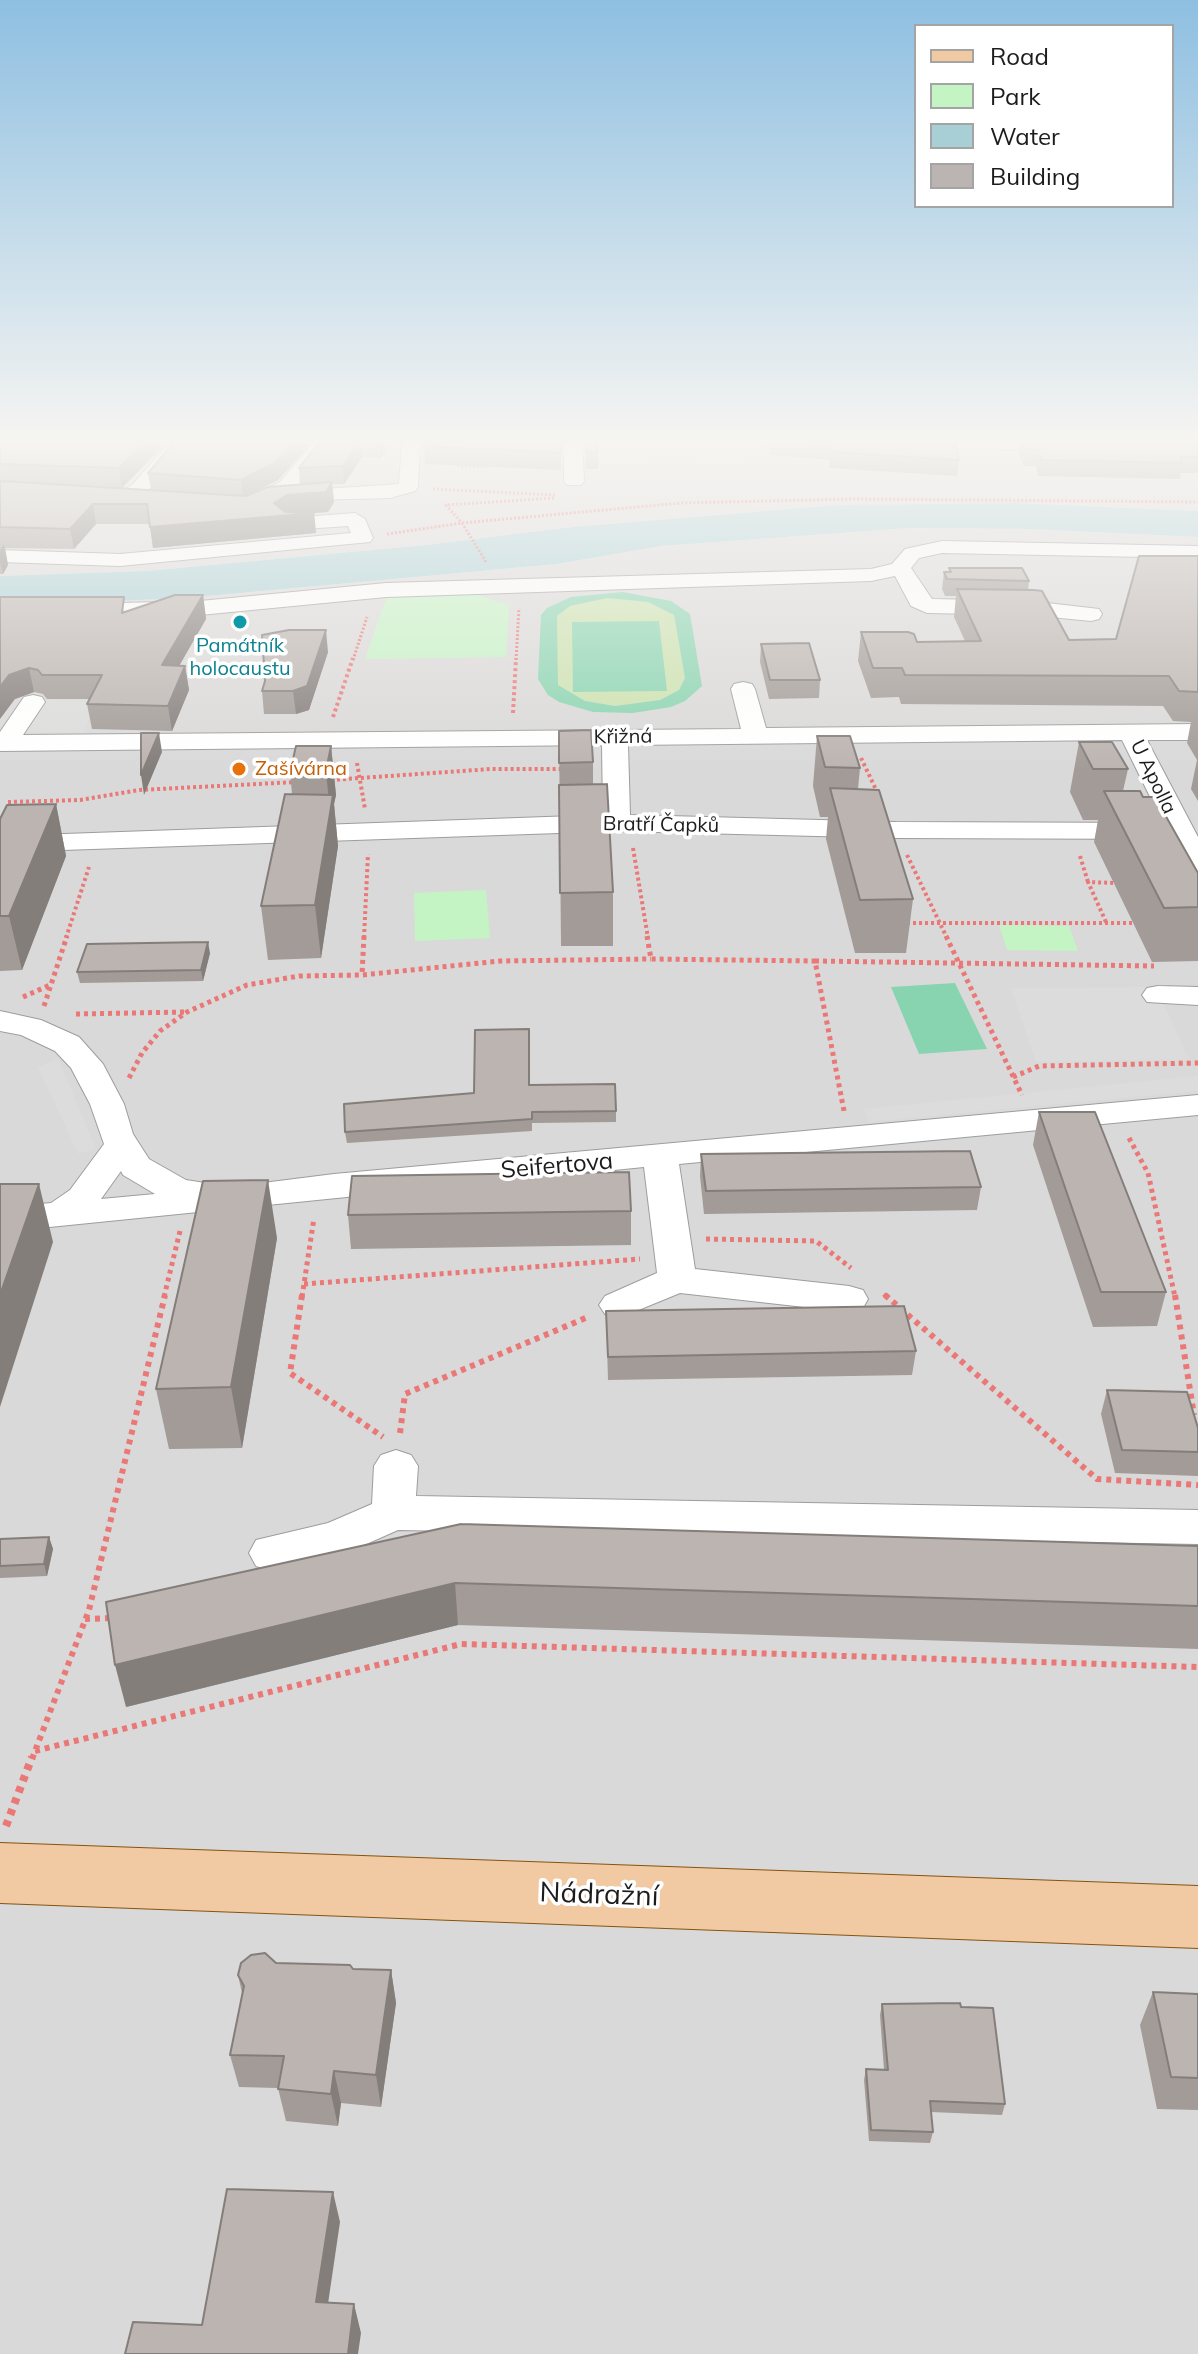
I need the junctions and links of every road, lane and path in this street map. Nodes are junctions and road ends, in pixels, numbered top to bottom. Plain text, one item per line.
1 (199, 553) edge
2 (481, 553) edge
3 (913, 553) edge
4 (0, 556) edge
5 (488, 563) dead end
6 (899, 569) junction
7 (519, 586) junction
8 (371, 591) junction
9 (0, 613) edge
10 (1091, 614) dead end
11 (743, 689) dead end
12 (33, 702) dead end
13 (1198, 732) edge
14 (755, 736) junction
15 (512, 738) junction
16 (615, 738) junction
17 (324, 740) junction
18 (1135, 742) junction
19 (5, 750) edge
20 (1198, 751) edge
21 (578, 769) edge
22 (360, 778) junction
23 (328, 780) edge
24 (297, 782) edge
25 (8, 802) edge
26 (623, 823) junction
27 (1179, 831) junction
28 (0, 832) edge
29 (369, 832) junction
30 (97, 843) junction
31 (1198, 864) edge
32 (1114, 883) dead end
33 (1106, 922) junction
34 (1133, 923) dead end
35 (898, 924) edge
36 (651, 959) junction
37 (815, 961) junction
38 (960, 963) junction
39 (362, 975) junction
40 (1162, 980) joint
41 (1198, 996) edge
42 (187, 1012) junction
43 (24, 1020) edge
44 (1198, 1063) edge
45 (1013, 1077) junction
46 (127, 1084) dead end
47 (1198, 1105) edge
48 (1115, 1113) junction
49 (1035, 1120) junction
50 (849, 1138) junction
51 (122, 1145) junction
52 (660, 1157) junction
53 (231, 1199) junction
54 (59, 1215) junction
55 (314, 1215) dead end
56 (0, 1220) edge
57 (181, 1227) dead end
58 (675, 1258) junction
59 (304, 1284) junction
60 (864, 1289) junction
61 (619, 1305) joint
62 (1196, 1423) edge
63 (397, 1456) junction
64 (1198, 1485) edge
65 (393, 1513) junction
66 (1198, 1527) edge
67 (272, 1553) dead end
68 (1198, 1667) edge
69 (35, 1751) junction
70 (1, 1854) edge
71 (1198, 1917) edge

1 - 4 street
2 - 5 path
3 - 6 street
6 - 7 street
6 - 10 street
7 - 8 street
7 - 15 path
8 - 9 street
8 - 17 path
11 - 14 street
12 - 19 street
13 - 18 street, Křižná
14 - 16 street, Křižná
14 - 18 street, Křižná
15 - 16 street, Křižná
15 - 17 street, Křižná
16 - 26 street
17 - 19 street, Křižná
17 - 22 path
18 - 20 street
18 - 27 street, U Apolla
21 - 22 path
22 - 23 path
22 - 29 path
24 - 25 path
26 - 27 street, Bratří Čapků
26 - 29 street, Bratří Čapků
26 - 36 path
27 - 31 street, U Apolla
28 - 30 street, Bratří Čapků
29 - 30 street, Bratří Čapků
29 - 39 path
30 - 43 path
32 - 33 path
33 - 34 path
33 - 35 path
36 - 37 path
36 - 39 path
37 - 38 path
37 - 50 path
38 - 40 path
38 - 45 path
39 - 42 path
40 - 41 street
42 - 43 path
42 - 46 path
43 - 51 street, Seifertova
44 - 45 path
45 - 49 path
47 - 48 street, Seifertova
48 - 49 street, Seifertova
48 - 62 path
49 - 50 street, Seifertova
50 - 52 street, Seifertova
51 - 53 street, Seifertova
51 - 54 street
52 - 53 street, Seifertova
52 - 58 street
53 - 54 street
54 - 56 street
55 - 59 path
57 - 69 path
58 - 59 path
58 - 60 street
58 - 60 path
58 - 61 street
59 - 63 path
60 - 64 path
61 - 63 path
63 - 65 street
65 - 66 street
65 - 67 street
68 - 69 path
69 - 70 path
70 - 71 main road, Nádražní

